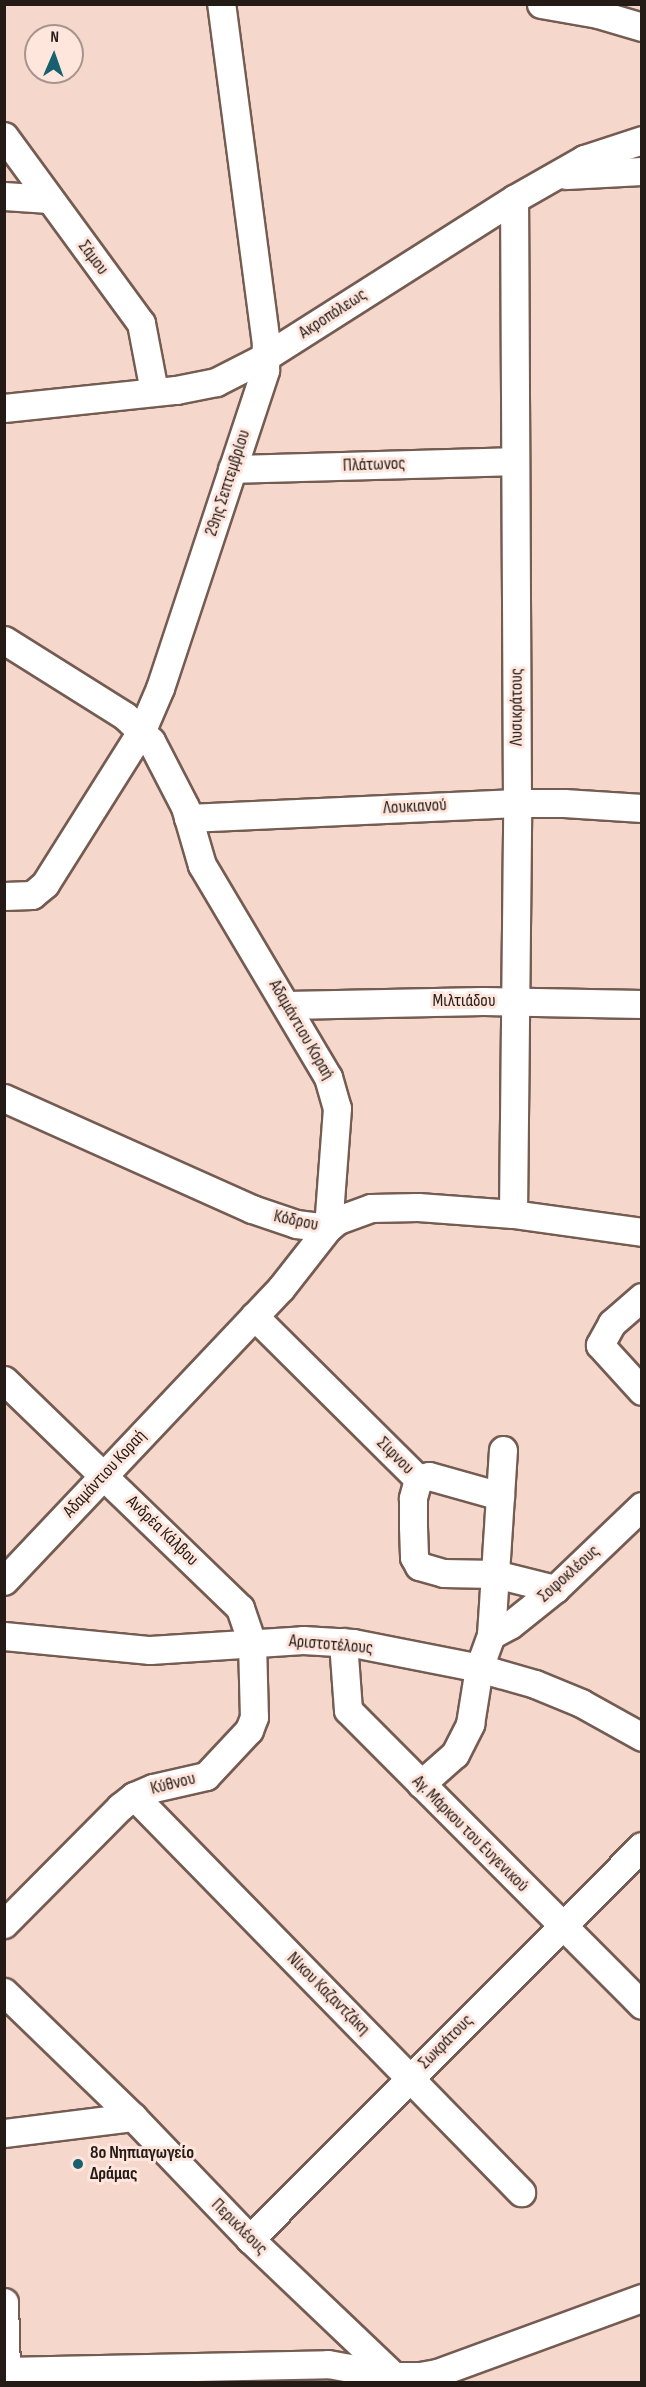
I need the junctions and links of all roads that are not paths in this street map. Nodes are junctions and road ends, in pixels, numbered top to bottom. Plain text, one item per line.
1 (221, 4) edge
2 (541, 4) edge
3 (642, 27) edge
4 (4, 136) edge
5 (642, 140) edge
6 (642, 171) edge
7 (556, 176) junction
8 (4, 196) edge
9 (49, 199) junction
10 (514, 200) junction
11 (266, 357) junction
12 (154, 391) junction
13 (4, 408) edge
14 (515, 461) junction
15 (232, 469) junction
16 (4, 640) edge
17 (142, 730) junction
18 (517, 803) junction
19 (642, 808) edge
20 (188, 818) junction
21 (4, 896) edge
22 (516, 1001) junction
23 (642, 1004) edge
24 (287, 1005) junction
25 (4, 1098) edge
26 (513, 1214) junction
27 (328, 1227) junction
28 (642, 1232) edge
29 (642, 1297) edge
30 (254, 1316) junction
31 (4, 1380) edge
32 (642, 1391) edge
33 (503, 1450) dead end
34 (104, 1475) junction
35 (418, 1479) junction
36 (500, 1496) junction
37 (642, 1506) edge
38 (495, 1575) junction
39 (4, 1581) edge
40 (555, 1589) junction
41 (491, 1635) junction
42 (4, 1636) edge
43 (252, 1642) junction
44 (343, 1642) junction
45 (479, 1668) junction
46 (642, 1737) edge
47 (421, 1784) junction
48 (134, 1796) junction
49 (642, 1846) edge
50 (4, 1924) edge
51 (562, 1926) junction
52 (4, 1992) edge
53 (642, 2005) edge
54 (410, 2078) junction
55 (133, 2117) junction
56 (4, 2133) edge
57 (521, 2192) dead end
58 (250, 2239) junction
59 (4, 2302) edge
60 (639, 2303) edge
61 (5, 2371) edge
62 (397, 2379) edge

1 - 11 street, 29ης Σεπτεμβρίου
2 - 3 street
4 - 9 street, Σάμου
5 - 7 street
6 - 7 street, Ακροπόλεως
7 - 10 street, Ακροπόλεως
8 - 9 street
9 - 12 street, Σάμου
10 - 11 street, Ακροπόλεως
10 - 14 street, Λυσικράτους
11 - 12 street, Ακροπόλεως
11 - 15 street, 29ης Σεπτεμβρίου
12 - 13 street, Ακροπόλεως
14 - 15 street, Πλάτωνος
14 - 18 street, Λυσικράτους
15 - 17 street, 29ης Σεπτεμβρίου
16 - 17 street, Αδαμάντιου Κοραή
17 - 20 street, Αδαμάντιου Κοραή
17 - 21 street, 29ης Σεπτεμβρίου
18 - 19 street, Λουκιανού
18 - 20 street, Λουκιανού
18 - 22 street, Λυσικράτους
20 - 24 street, Αδαμάντιου Κοραή
22 - 23 street, Μιλτιάδου
22 - 24 street, Μιλτιάδου
22 - 26 street, Λυσικράτους
24 - 27 street, Αδαμάντιου Κοραή
25 - 27 street, Κόδρου
26 - 27 street, Κόδρου
26 - 28 street, Κόδρου
27 - 30 street, Αδαμάντιου Κοραή
29 - 32 street
30 - 34 street, Αδαμάντιου Κοραή
30 - 35 street, Σίφνου
31 - 34 street, Ανδρέα Κάλβου
33 - 36 street
34 - 39 street, Αδαμάντιου Κοραή
34 - 43 street, Ανδρέα Κάλβου
35 - 36 street
35 - 38 street, Σίφνου
36 - 38 street
37 - 40 street, Σοφοκλέους
38 - 40 street
38 - 41 street
40 - 41 street, Σοφοκλέους
41 - 45 street
42 - 43 street, Αριστοτέλους
43 - 44 street, Αριστοτέλους
43 - 48 street, Κύθνου
44 - 45 street, Αριστοτέλους
44 - 47 street, Αγ. Μάρκου του Ευγενικού
45 - 46 street, Αριστοτέλους
45 - 47 street
47 - 51 street, Αγ. Μάρκου του Ευγενικού
48 - 50 street, Κύθνου
48 - 54 street, Νίκου Καζαντζάκη
49 - 51 street, Σωκράτους
51 - 53 street, Αγ. Μάρκου του Ευγενικού
51 - 54 street, Σωκράτους
52 - 55 street, Περικλέους
54 - 57 street, Νίκου Καζαντζάκη
54 - 58 street, Σωκράτους
55 - 56 street
55 - 58 street, Περικλέους
58 - 62 street, Περικλέους
59 - 61 street
60 - 62 street
61 - 62 street

